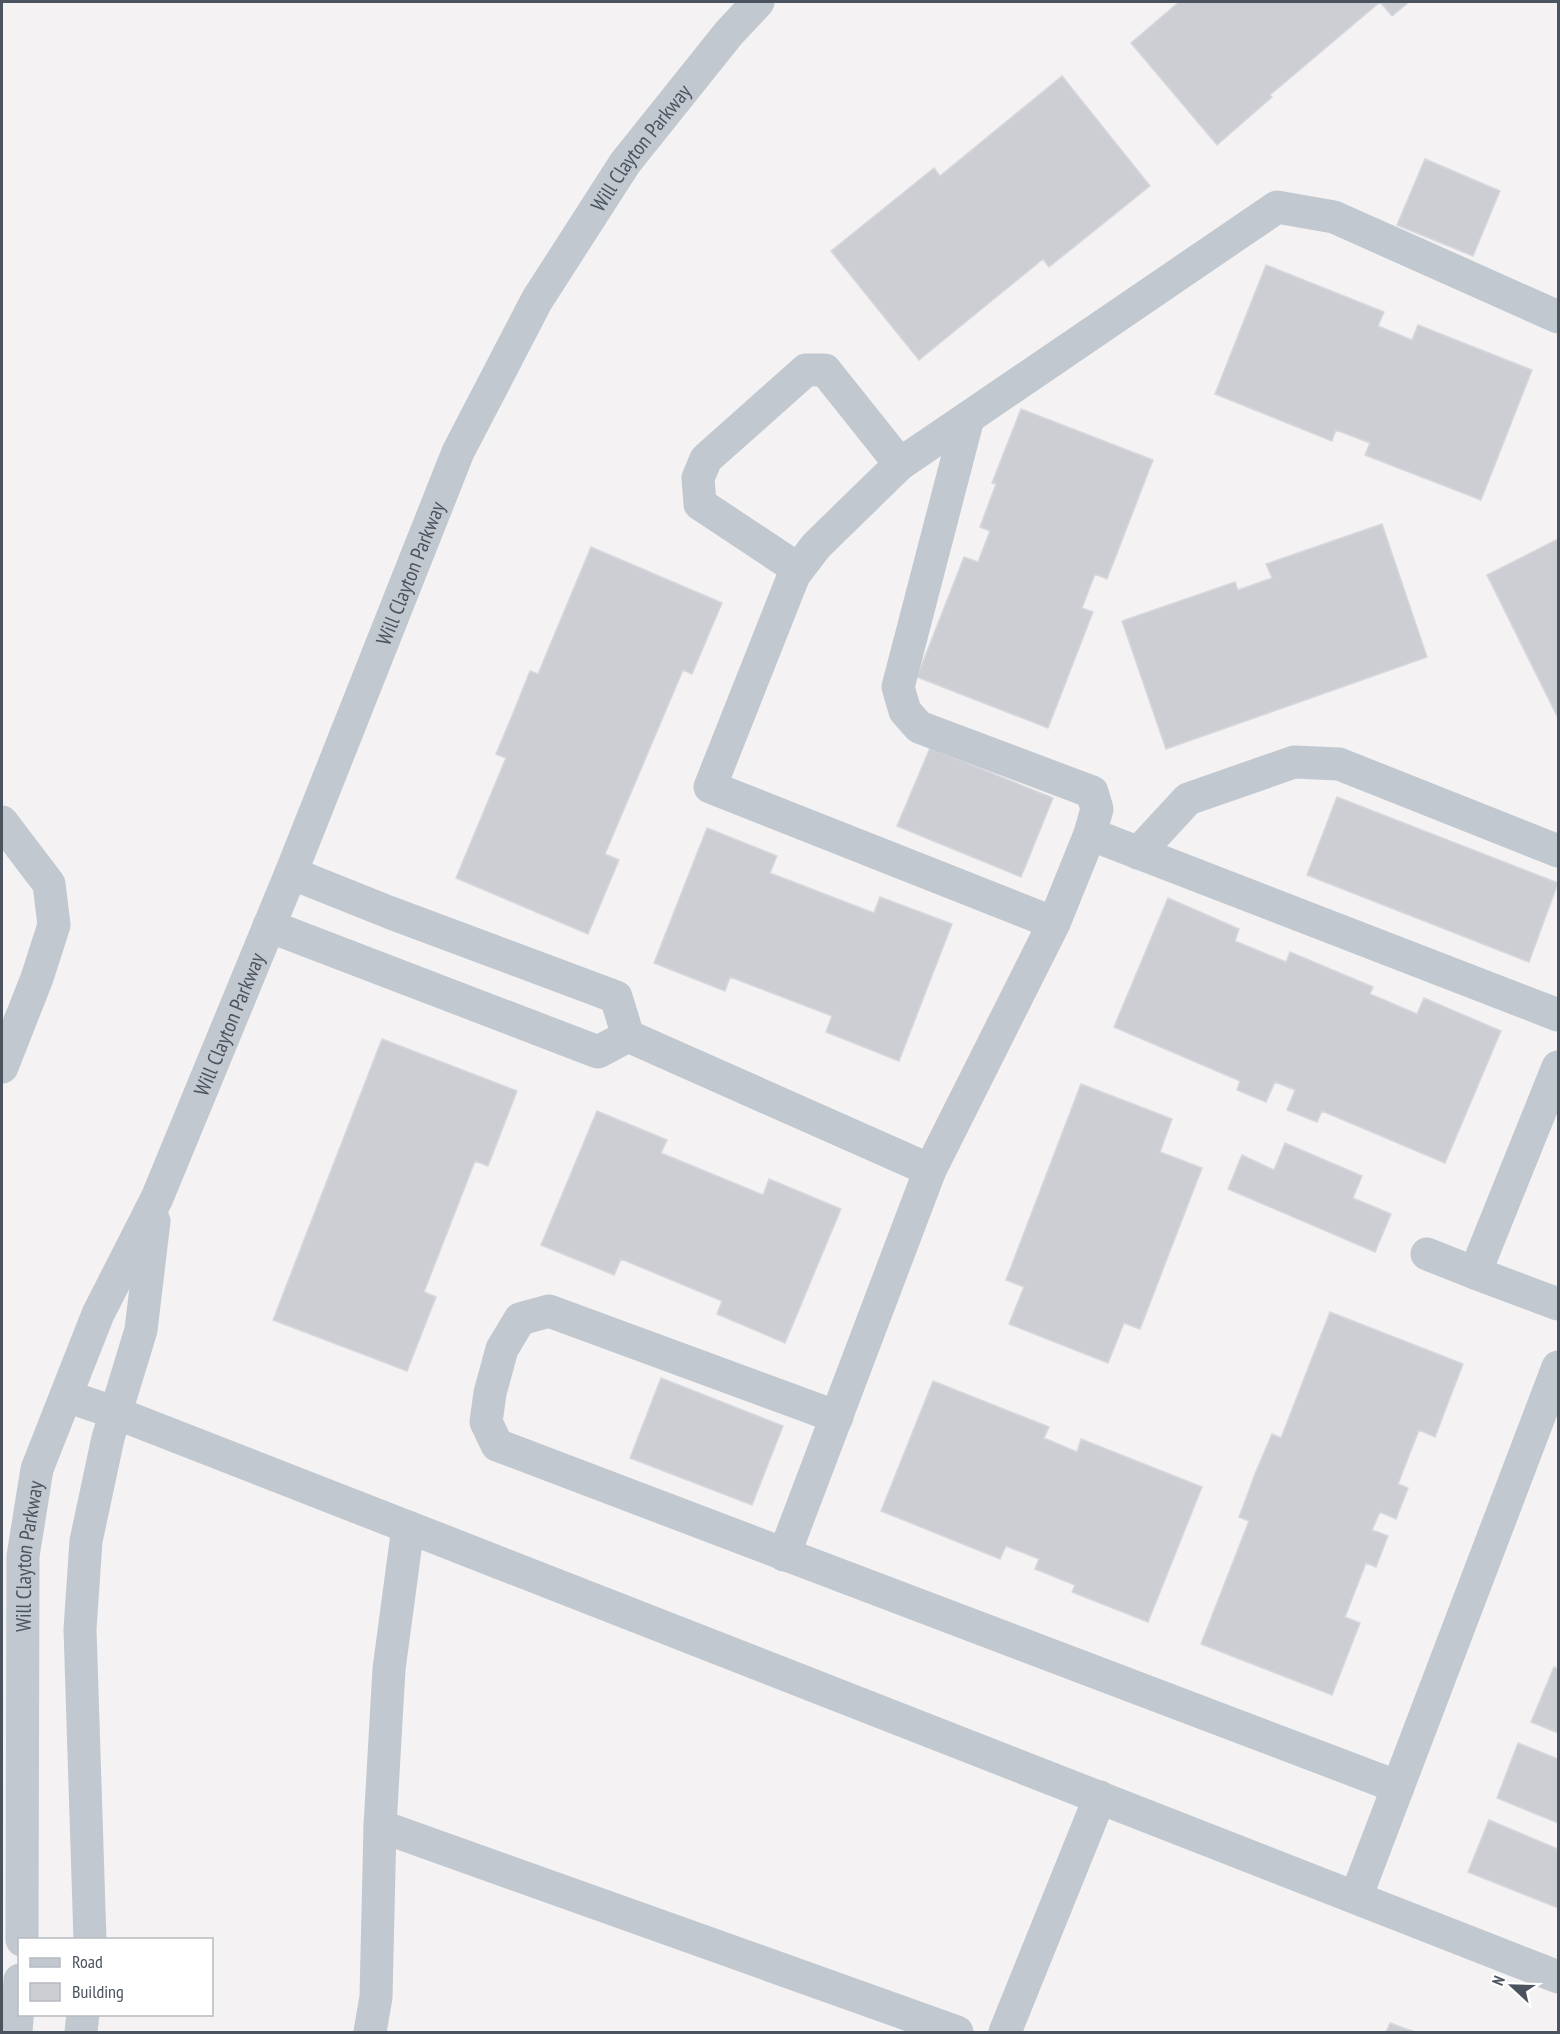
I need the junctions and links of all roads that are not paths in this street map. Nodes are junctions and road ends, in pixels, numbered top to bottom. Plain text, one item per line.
1 (758, 2) edge
2 (1558, 317) edge
3 (968, 418) junction
4 (900, 464) junction
5 (798, 569) junction
6 (2, 822) edge
7 (1090, 834) junction
8 (1558, 851) edge
9 (1138, 853) junction
10 (291, 873) junction
11 (1054, 923) junction
12 (269, 926) junction
13 (1558, 1015) edge
14 (628, 1036) junction
15 (2, 1067) edge
16 (1558, 1067) edge
17 (930, 1170) junction
18 (157, 1198) junction
19 (1427, 1254) dead end
20 (1475, 1273) junction
21 (1558, 1304) edge
22 (1558, 1367) edge
23 (66, 1396) junction
24 (116, 1413) junction
25 (837, 1417) junction
26 (408, 1527) junction
27 (784, 1555) junction
28 (1398, 1787) junction
29 (1100, 1797) junction
30 (380, 1827) junction
31 (1356, 1897) junction
32 (22, 1938) edge
33 (90, 1938) edge
34 (1558, 1977) edge
35 (18, 2006) edge
36 (83, 2016) edge
37 (16, 2032) edge
38 (81, 2032) edge
39 (370, 2032) edge
40 (957, 2032) edge
41 (1005, 2032) edge

1 - 10 street, Will Clayton Parkway
2 - 3 street
3 - 4 street
3 - 7 street
4 - 5 street
4 - 5 street
5 - 11 street
6 - 15 street
7 - 9 street
7 - 11 street
8 - 9 street
9 - 13 street
10 - 12 street, Will Clayton Parkway
10 - 14 street
11 - 17 street
12 - 14 street
12 - 18 street, Will Clayton Parkway
14 - 17 street
16 - 20 street
17 - 25 street
18 - 23 street, Will Clayton Parkway
18 - 24 street, Will Clayton Parkway
19 - 20 street
20 - 21 street
22 - 28 street
23 - 24 street
23 - 32 street, Will Clayton Parkway
24 - 26 street
24 - 33 street, Will Clayton Parkway
25 - 27 street
25 - 27 street
26 - 29 street
26 - 30 street
27 - 28 street
28 - 31 street
29 - 31 street
29 - 41 street
30 - 39 street
30 - 40 street
31 - 34 street
35 - 37 street
36 - 38 street

